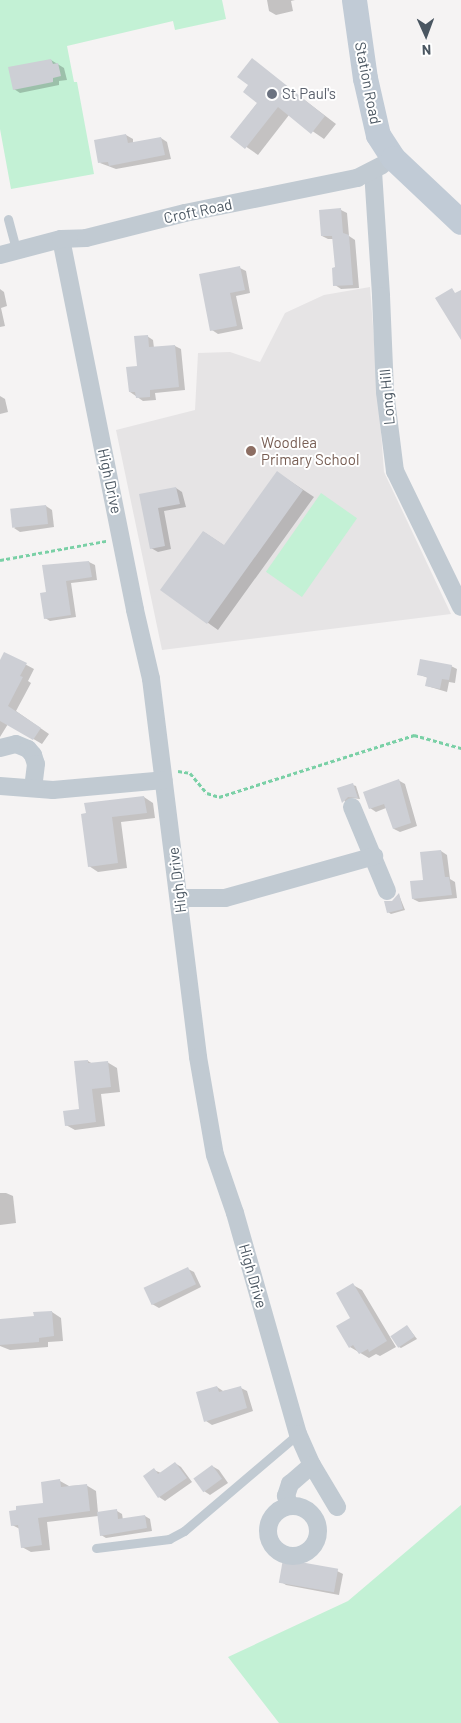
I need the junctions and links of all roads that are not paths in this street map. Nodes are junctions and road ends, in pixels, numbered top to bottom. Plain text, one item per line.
1 (354, 0) edge
2 (393, 158) junction
3 (373, 171) junction
4 (8, 219) dead end
5 (461, 222) edge
6 (61, 239) junction
7 (17, 252) junction
8 (0, 255) edge
9 (461, 607) edge
10 (0, 748) edge
11 (163, 774) junction
12 (0, 786) edge
13 (33, 788) junction
14 (352, 807) dead end
15 (374, 856) junction
16 (387, 891) dead end
17 (180, 898) junction
18 (298, 1434) junction
19 (312, 1465) junction
20 (290, 1506) dead end
21 (337, 1507) dead end
22 (96, 1548) dead end

1 - 2 street, Station Road
2 - 3 street, Croft Road
2 - 5 street, Station Road
3 - 6 street, Croft Road
3 - 9 street, Long Hill
4 - 7 lane
6 - 7 street, Croft Road
6 - 11 street, High Drive
7 - 8 street, Croft Road
10 - 13 street
11 - 13 street
11 - 17 street, High Drive
12 - 13 street
14 - 15 street
15 - 16 street
15 - 17 street
17 - 18 street, High Drive
18 - 19 street, High Drive
18 - 22 lane
19 - 20 street
19 - 21 street, High Drive

